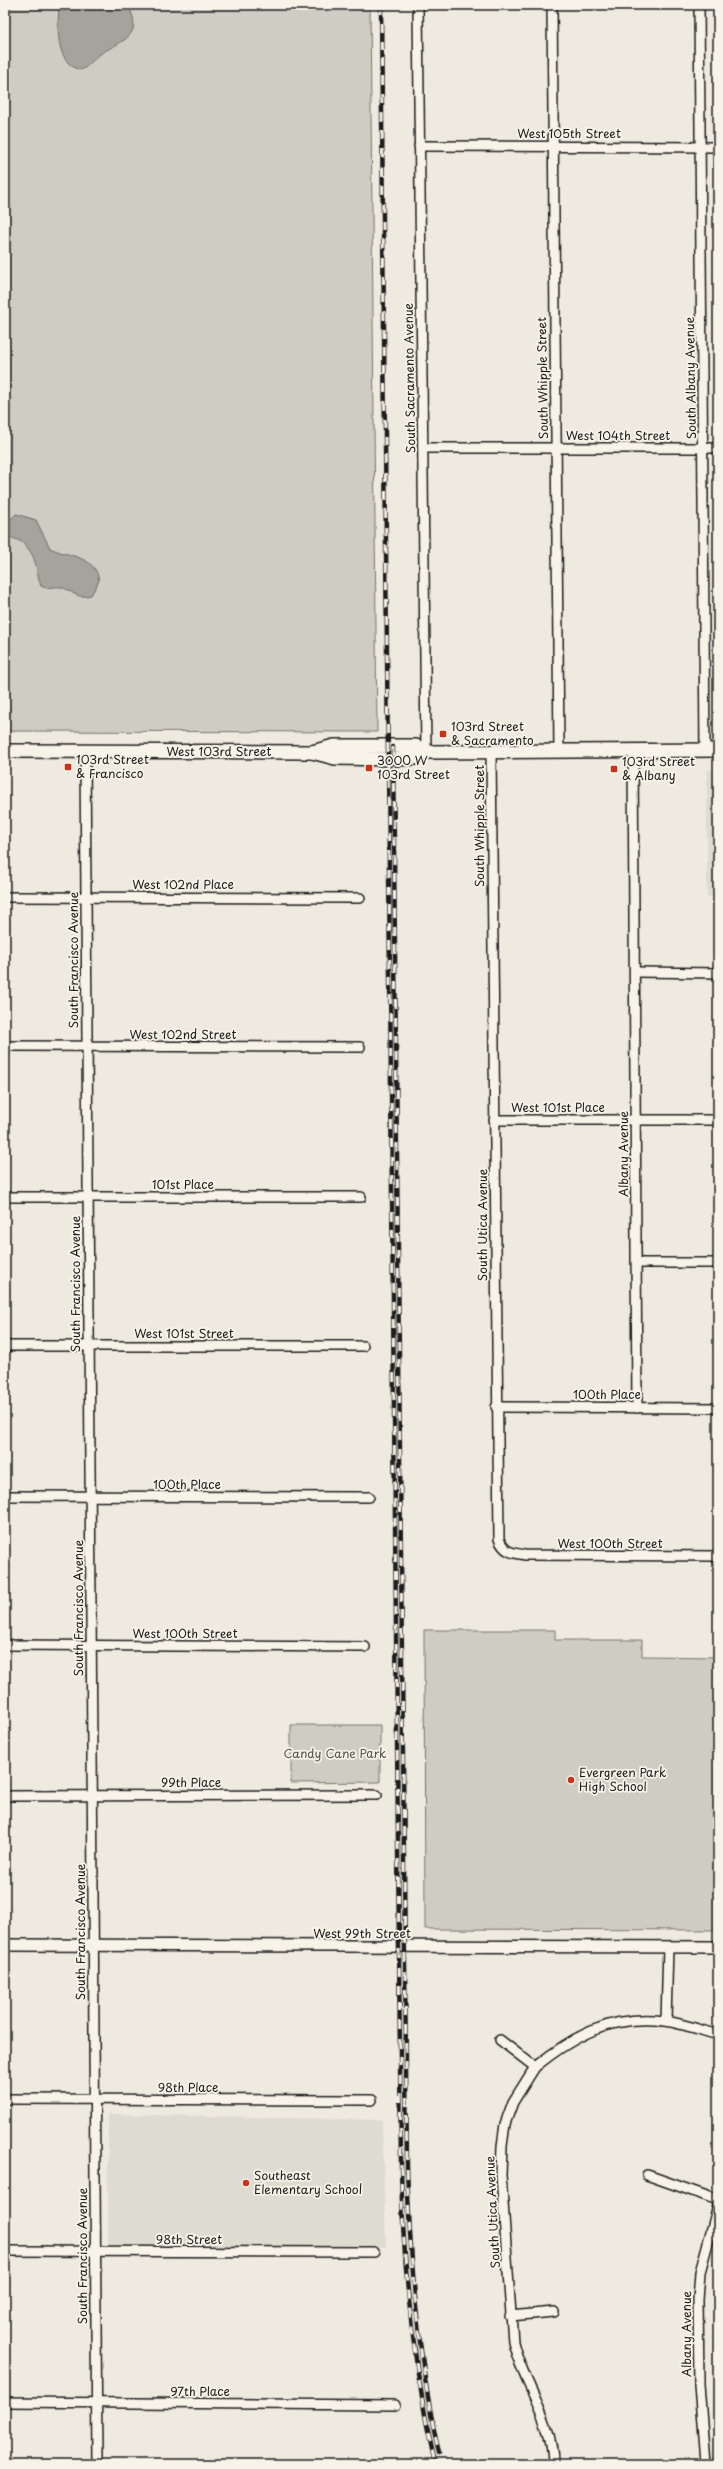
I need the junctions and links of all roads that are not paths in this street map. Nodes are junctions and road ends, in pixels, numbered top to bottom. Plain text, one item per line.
1 (418, 5) edge
2 (552, 5) edge
3 (699, 5) edge
4 (420, 146) junction
5 (553, 146) junction
6 (700, 147) junction
7 (718, 147) edge
8 (423, 448) junction
9 (556, 448) junction
10 (718, 448) edge
11 (704, 449) junction
12 (633, 750) junction
13 (712, 750) edge
14 (5, 751) edge
15 (491, 751) junction
16 (559, 751) junction
17 (85, 752) junction
18 (426, 752) junction
19 (5, 897) edge
20 (86, 897) junction
21 (360, 898) dead end
22 (492, 901) joint
23 (636, 972) junction
24 (718, 973) edge
25 (5, 1046) edge
26 (87, 1046) junction
27 (360, 1047) dead end
28 (494, 1120) junction
29 (636, 1120) junction
30 (718, 1120) edge
31 (5, 1197) edge
32 (88, 1197) junction
33 (362, 1197) dead end
34 (637, 1263) junction
35 (718, 1263) edge
36 (5, 1346) edge
37 (89, 1346) junction
38 (363, 1346) dead end
39 (496, 1407) junction
40 (637, 1408) junction
41 (718, 1408) edge
42 (5, 1496) edge
43 (90, 1497) junction
44 (369, 1497) dead end
45 (503, 1548) joint
46 (718, 1556) edge
47 (5, 1645) edge
48 (91, 1645) junction
49 (365, 1646) dead end
50 (377, 1795) dead end
51 (5, 1796) edge
52 (92, 1796) junction
53 (5, 1945) edge
54 (93, 1945) junction
55 (668, 1947) junction
56 (718, 1947) edge
57 (666, 2021) junction
58 (718, 2034) edge
59 (500, 2040) dead end
60 (535, 2067) junction
61 (5, 2099) edge
62 (94, 2099) junction
63 (372, 2100) dead end
64 (647, 2175) dead end
65 (718, 2200) edge
66 (718, 2206) edge
67 (5, 2251) edge
68 (95, 2251) junction
69 (374, 2252) dead end
70 (554, 2312) dead end
71 (510, 2316) junction
72 (5, 2402) edge
73 (96, 2403) junction
74 (395, 2405) dead end
75 (97, 2464) edge
76 (554, 2464) edge
77 (705, 2464) edge

1 - 4 street, South Sacramento Avenue
2 - 5 street, South Whipple Street
3 - 6 street, South Albany Avenue
4 - 5 street, West 105th Street
4 - 8 street, South Sacramento Avenue
5 - 6 street, West 105th Street
5 - 9 street, South Whipple Street
6 - 7 street, West 105th Street
6 - 11 street, South Albany Avenue
8 - 9 street, West 104th Street
8 - 18 street, South Sacramento Avenue
9 - 11 street, West 104th Street
9 - 16 street, South Whipple Street
10 - 11 street, West 104th Street
11 - 13 street, South Albany Avenue
12 - 13 main road, West 103rd Street
12 - 16 main road, West 103rd Street
12 - 23 street, Albany Avenue
14 - 17 main road, West 103rd Street
15 - 16 main road, West 103rd Street
15 - 18 main road, West 103rd Street
15 - 22 street, South Whipple Street
17 - 18 main road, West 103rd Street
17 - 20 street, South Francisco Avenue
19 - 20 street, West 102nd Place
20 - 21 street, West 102nd Place
20 - 26 street, South Francisco Avenue
22 - 28 street, South Utica Avenue
23 - 24 street
23 - 29 street, Albany Avenue
25 - 26 street, West 102nd Street
26 - 27 street, West 102nd Street
26 - 32 street, South Francisco Avenue
28 - 29 street, West 101st Place
28 - 39 street, South Utica Avenue
29 - 30 street, West 101st Place
29 - 34 street, Albany Avenue
31 - 32 street, 101st Place
32 - 33 street, 101st Place
32 - 37 street, South Francisco Avenue
34 - 35 street
34 - 40 street, Albany Avenue
36 - 37 street, West 101st Street
37 - 38 street, West 101st Street
37 - 43 street, South Francisco Avenue
39 - 40 street, 100th Place
39 - 45 street, South Utica Avenue
40 - 41 street, 100th Place
42 - 43 street, 100th Place
43 - 44 street, 100th Place
43 - 48 street, South Francisco Avenue
45 - 46 street, West 100th Street
47 - 48 street, West 100th Street
48 - 49 street, West 100th Street
48 - 52 street, South Francisco Avenue
50 - 52 street, 99th Place
51 - 52 street, 99th Place
52 - 54 street, South Francisco Avenue
53 - 54 street, West 99th Street
54 - 55 street, West 99th Street
54 - 62 street, South Francisco Avenue
55 - 56 street, West 99th Street
55 - 57 street
57 - 58 street
57 - 60 street, South Utica Avenue
59 - 60 street
60 - 71 street, South Utica Avenue
61 - 62 street, 98th Place
62 - 63 street, 98th Place
62 - 68 street, South Francisco Avenue
64 - 65 street
66 - 77 street, Albany Avenue
67 - 68 street, 98th Street
68 - 69 street, 98th Street
68 - 73 street, South Francisco Avenue
70 - 71 street
71 - 76 street, South Utica Avenue
72 - 73 street, 97th Place
73 - 74 street, 97th Place
73 - 75 street, South Francisco Avenue

